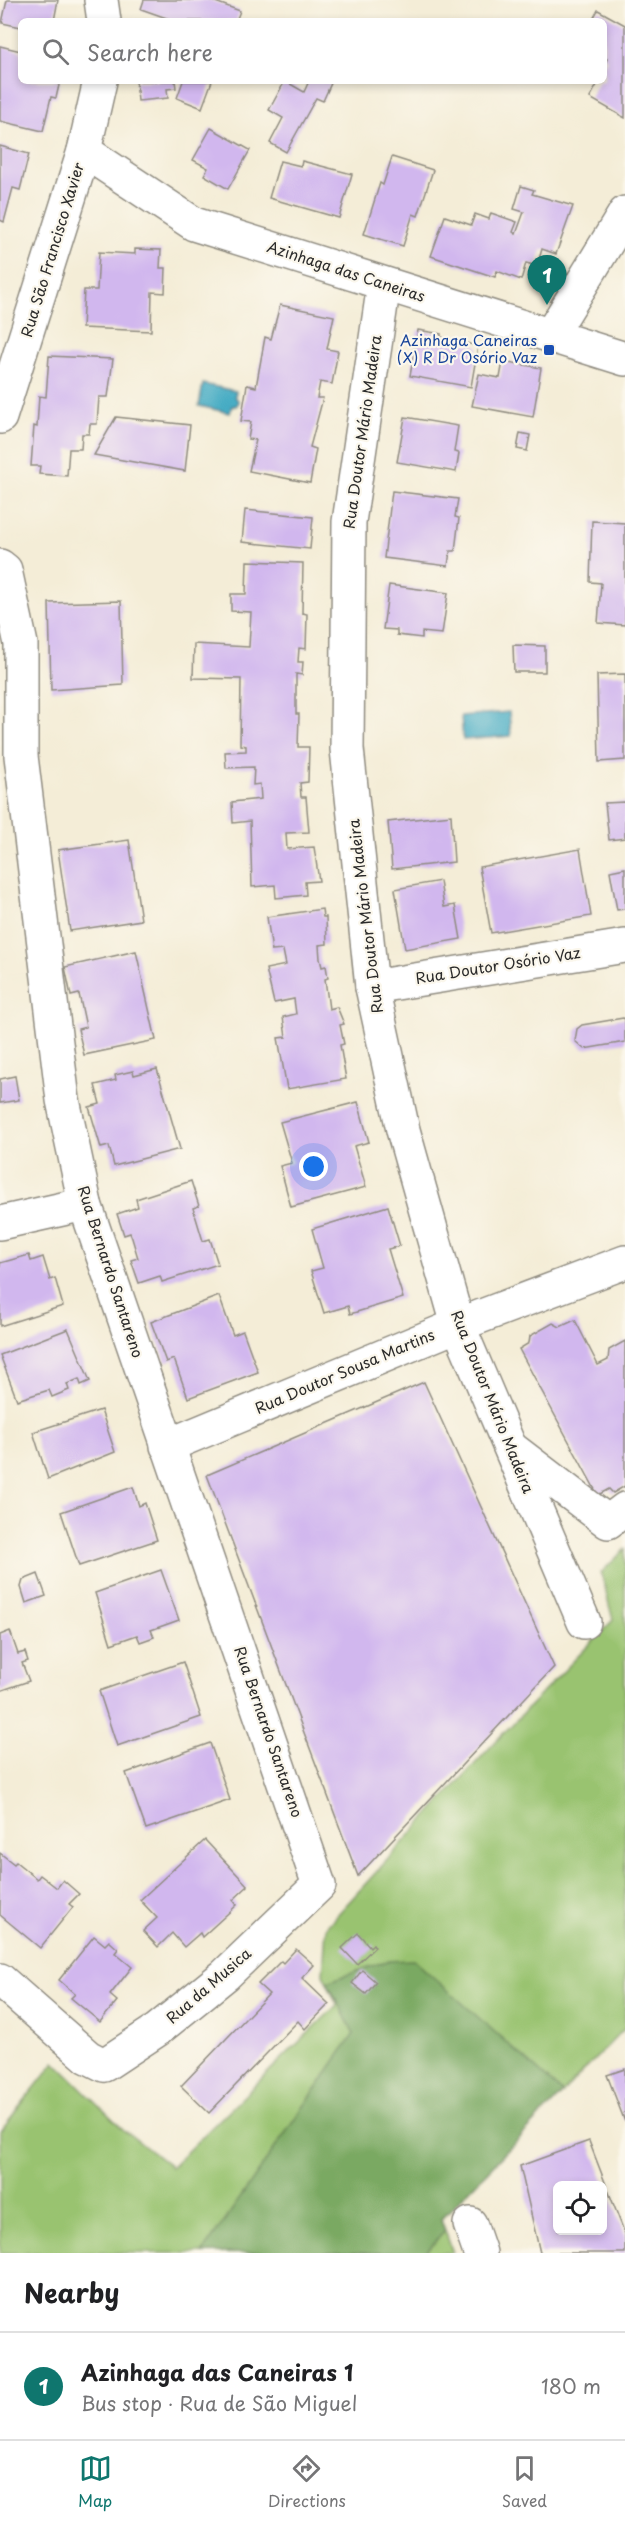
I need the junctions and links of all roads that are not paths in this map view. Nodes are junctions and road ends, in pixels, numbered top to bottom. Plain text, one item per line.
1 (101, 0) edge
2 (104, 18) edge
3 (99, 84) edge
4 (84, 151) junction
5 (625, 213) edge
6 (384, 284) junction
7 (550, 336) junction
8 (625, 359) edge
9 (0, 417) edge
10 (0, 566) edge
11 (625, 946) edge
12 (372, 987) junction
13 (85, 1204) junction
14 (0, 1223) edge
15 (625, 1262) edge
16 (458, 1325) junction
17 (167, 1446) junction
18 (510, 1447) junction
19 (625, 1509) edge
20 (584, 1622) dead end
21 (319, 1885) joint
22 (0, 1980) edge

1 - 2 street
3 - 4 street, Rua São Francisco Xavier
4 - 6 street, Azinhaga das Caneiras
4 - 9 street, Rua São Francisco Xavier
5 - 7 street
6 - 7 street, Azinhaga das Caneiras
6 - 12 street, Rua Doutor Mário Madeira
7 - 8 street, Azinhaga das Caneiras
10 - 13 street, Rua Bernardo Santareno
11 - 12 street, Rua Doutor Osório Vaz
12 - 16 street, Rua Doutor Mário Madeira
13 - 14 street
13 - 17 street, Rua Bernardo Santareno
15 - 16 street, Rua Doutor Sousa Martins
16 - 17 street, Rua Doutor Sousa Martins
16 - 18 street, Rua Doutor Mário Madeira
17 - 21 street, Rua Bernardo Santareno
18 - 19 street
18 - 20 street, Rua Doutor Mário Madeira
21 - 22 street, Rua da Musica

